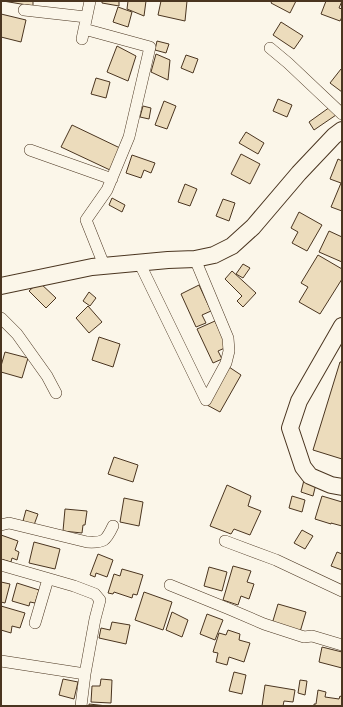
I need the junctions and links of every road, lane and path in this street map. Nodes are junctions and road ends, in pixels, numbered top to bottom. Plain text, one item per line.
1 (90, 1) edge
2 (24, 10) dead end
3 (86, 17) junction
4 (270, 48) dead end
5 (342, 114) edge
6 (340, 135) edge
7 (30, 150) dead end
8 (112, 179) junction
9 (195, 259) junction
10 (139, 262) junction
11 (104, 265) junction
12 (1, 286) edge
13 (1, 318) edge
14 (342, 326) edge
15 (56, 394) dead end
16 (342, 486) edge
17 (1, 525) edge
18 (113, 526) dead end
19 (225, 541) dead end
20 (1, 565) edge
21 (48, 579) junction
22 (170, 585) dead end
23 (342, 591) edge
24 (35, 623) dead end
25 (342, 645) edge
26 (1, 661) edge
27 (85, 674) junction
28 (81, 706) edge

1 - 3 street
2 - 3 street
3 - 8 street
4 - 5 street
6 - 9 main road
7 - 8 street
8 - 11 street
9 - 10 main road
9 - 10 street
10 - 11 main road
11 - 12 main road
13 - 15 street
14 - 16 main road
17 - 18 street
19 - 23 street
20 - 21 street
21 - 24 street
21 - 27 street
22 - 25 street
26 - 27 street
27 - 28 street

